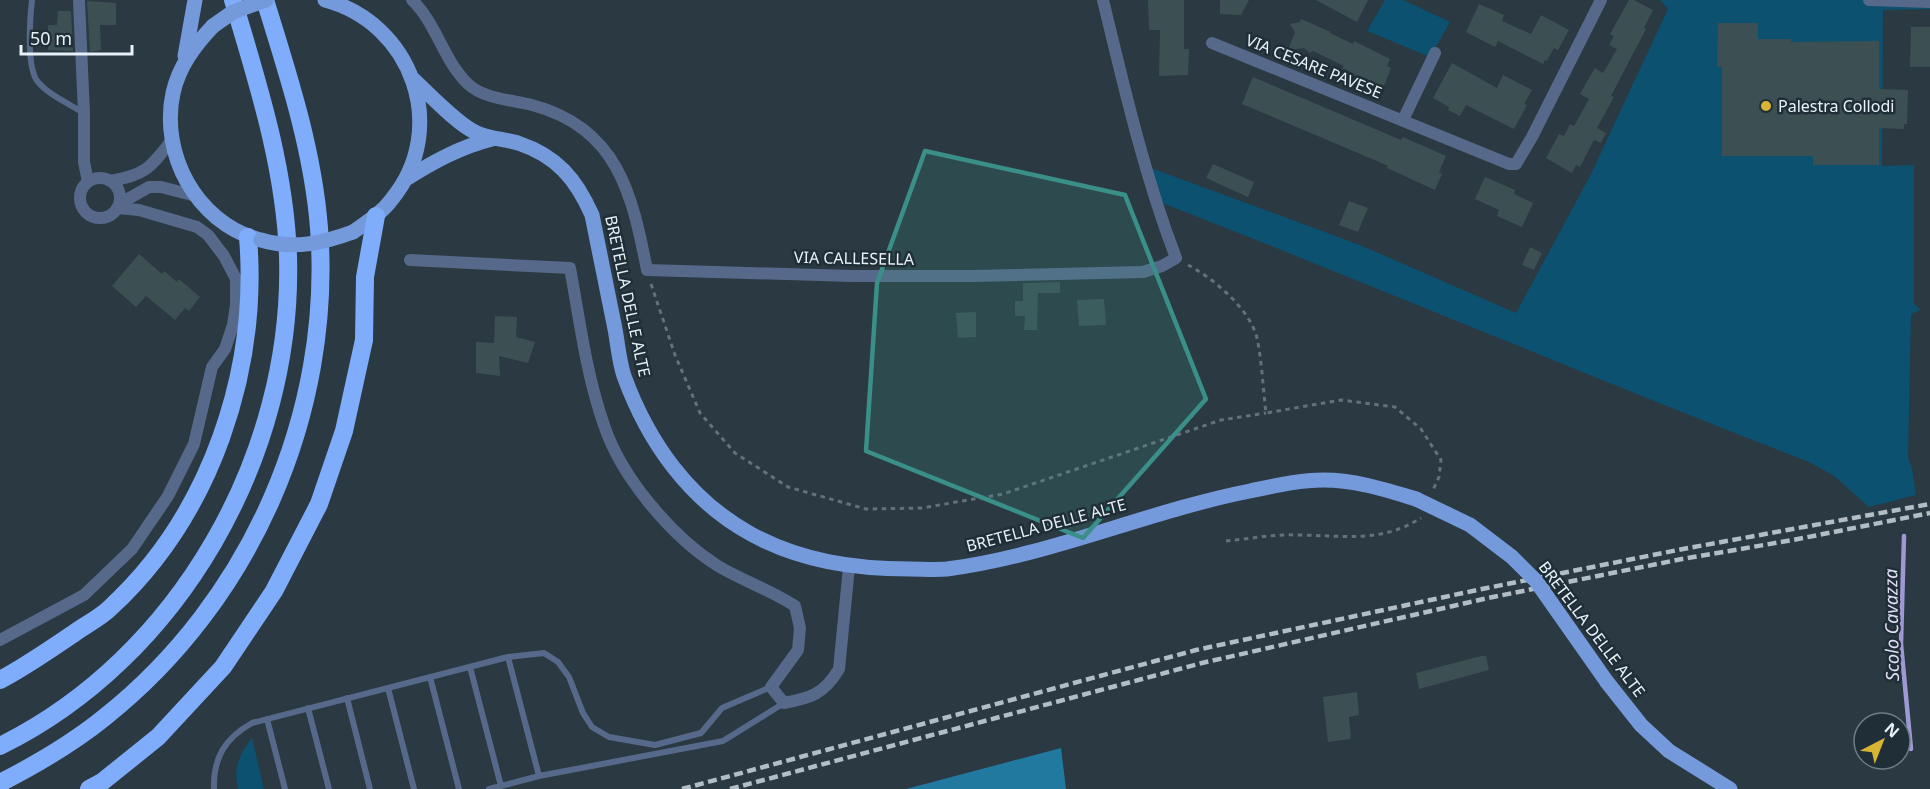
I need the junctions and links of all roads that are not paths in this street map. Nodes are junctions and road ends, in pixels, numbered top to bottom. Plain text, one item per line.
1 (32, 0) edge
2 (195, 0) edge
3 (233, 0) edge
4 (266, 0) edge
5 (325, 0) edge
6 (412, 0) edge
7 (1103, 0) edge
8 (1601, 0) edge
9 (1869, 0) edge
10 (79, 1) edge
11 (1930, 2) edge
12 (348, 4) edge
13 (1212, 43) dead end
14 (1435, 53) dead end
15 (183, 64) junction
16 (413, 79) junction
17 (84, 113) junction
18 (1404, 120) junction
19 (496, 138) junction
20 (172, 140) junction
21 (406, 180) junction
22 (110, 181) junction
23 (88, 182) junction
24 (196, 196) junction
25 (118, 206) junction
26 (376, 216) junction
27 (255, 238) junction
28 (410, 260) dead end
29 (849, 567) junction
30 (0, 640) edge
31 (508, 657) junction
32 (470, 667) junction
33 (430, 677) junction
34 (0, 680) edge
35 (771, 687) junction
36 (388, 688) junction
37 (347, 698) junction
38 (784, 703) junction
39 (308, 708) junction
40 (267, 719) junction
41 (0, 746) edge
42 (538, 776) junction
43 (0, 783) edge
44 (501, 786) junction
45 (89, 789) edge
46 (214, 789) edge
47 (285, 789) edge
48 (329, 789) edge
49 (370, 789) edge
50 (414, 789) edge
51 (459, 789) edge
52 (489, 789) edge
53 (1730, 789) edge

1 - 17 lane
2 - 15 main road
3 - 41 highway
4 - 15 main road, bridge
4 - 43 highway
5 - 12 main road
6 - 7 street, VIA CALLESELLA
8 - 18 street, VIA CESARE PAVESE
9 - 11 street
10 - 17 street
12 - 16 main road
13 - 18 street, VIA CESARE PAVESE
14 - 18 street
15 - 20 main road
16 - 19 main road, BRETELLA DELLE ALTE
16 - 21 main road
17 - 23 street
19 - 21 main road
19 - 29 main road, BRETELLA DELLE ALTE
20 - 22 street
20 - 24 main road
21 - 26 main road
22 - 23 street
22 - 25 street
23 - 25 street
24 - 25 street
24 - 27 main road
25 - 30 street
26 - 27 main road, bridge
26 - 45 highway
27 - 34 highway
28 - 35 street
29 - 38 street
29 - 53 main road, BRETELLA DELLE ALTE, bridge
31 - 32 lane
31 - 35 lane
31 - 42 lane
32 - 33 lane
32 - 44 lane
33 - 36 lane
33 - 51 lane
35 - 38 street
36 - 37 lane
36 - 50 lane
37 - 39 lane
37 - 49 lane
38 - 42 lane
39 - 40 lane
39 - 48 lane
40 - 46 lane
40 - 47 lane
42 - 44 lane
44 - 52 lane

